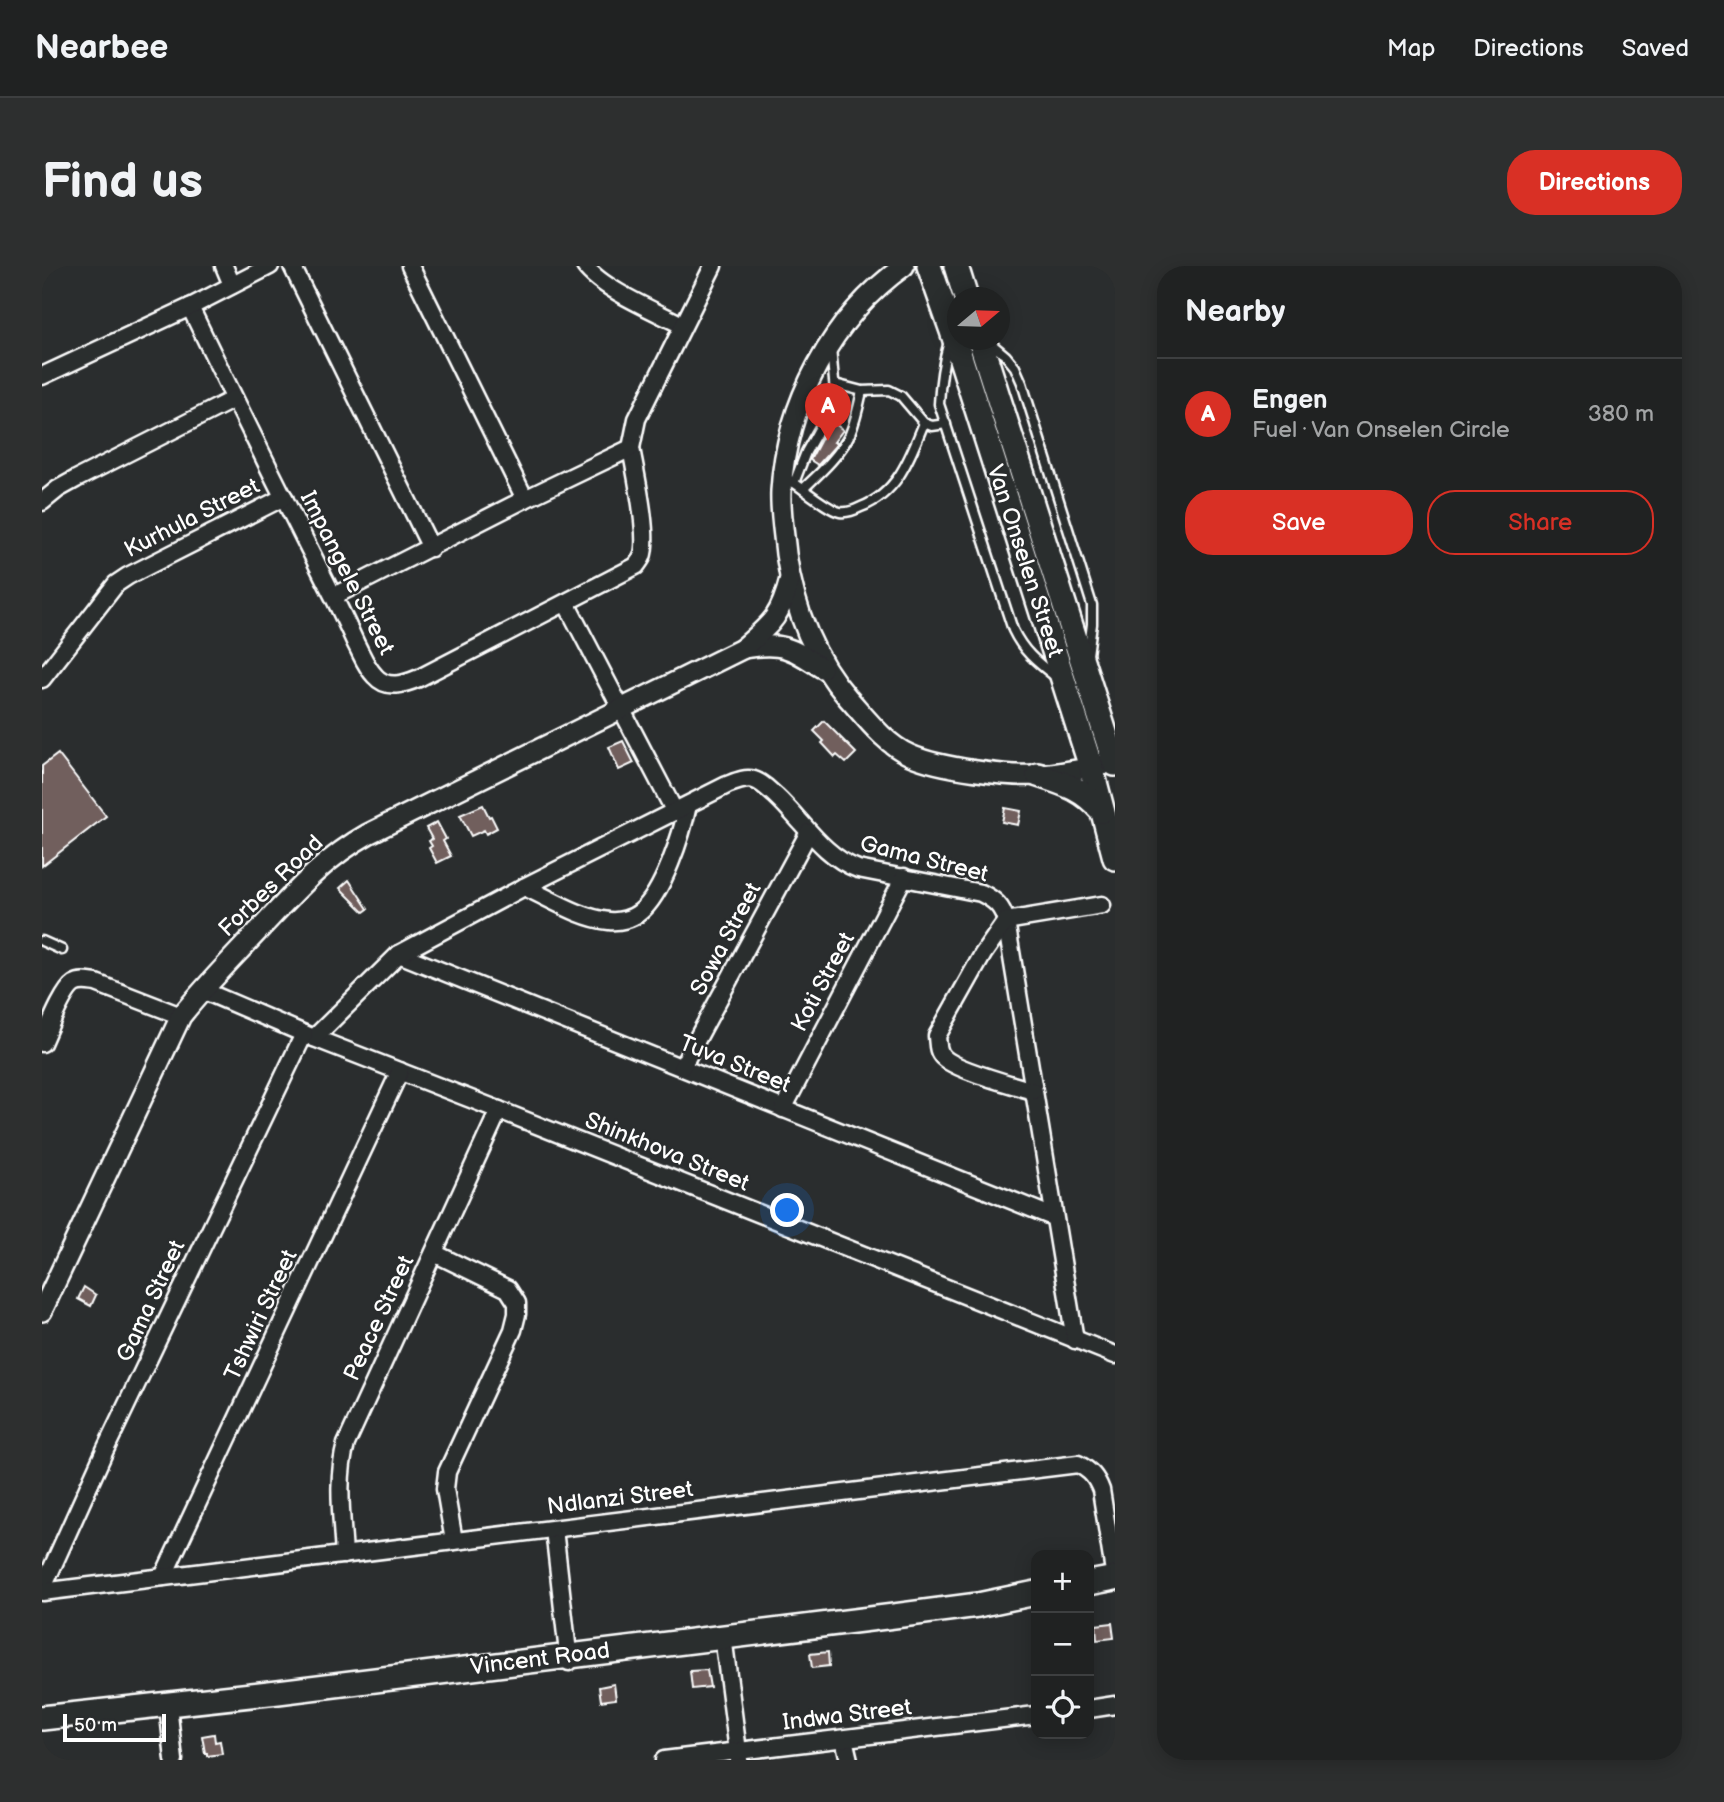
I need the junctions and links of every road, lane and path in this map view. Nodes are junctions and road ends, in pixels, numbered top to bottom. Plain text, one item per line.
1 (224, 266) edge
2 (270, 266) edge
3 (292, 266) edge
4 (410, 266) edge
5 (585, 266) edge
6 (713, 266) edge
7 (904, 266) edge
8 (929, 266) edge
9 (956, 266) edge
10 (232, 285) junction
11 (963, 287) edge
12 (190, 307) junction
13 (947, 317) edge
14 (682, 325) junction
15 (831, 342) junction
16 (947, 348) edge
17 (958, 350) edge
18 (983, 350) edge
19 (999, 350) edge
20 (42, 376) edge
21 (835, 384) junction
22 (862, 391) junction
23 (234, 399) junction
24 (924, 423) junction
25 (946, 424) junction
26 (631, 448) junction
27 (788, 479) junction
28 (803, 489) junction
29 (284, 497) junction
30 (525, 499) junction
31 (42, 502) edge
32 (431, 548) junction
33 (790, 579) junction
34 (334, 596) junction
35 (566, 603) junction
36 (742, 649) junction
37 (1085, 671) junction
38 (828, 672) junction
39 (42, 679) edge
40 (1065, 685) junction
41 (622, 709) junction
42 (1115, 763) edge
43 (1091, 767) junction
44 (1038, 775) junction
45 (681, 809) junction
46 (1104, 814) junction
47 (810, 832) junction
48 (1115, 858) edge
49 (904, 877) junction
50 (524, 887) junction
51 (1102, 905) dead end
52 (1006, 922) junction
53 (42, 941) edge
54 (62, 950) dead end
55 (399, 954) junction
56 (202, 990) junction
57 (181, 1016) junction
58 (309, 1036) junction
59 (42, 1043) edge
60 (682, 1067) junction
61 (400, 1071) junction
62 (1033, 1091) junction
63 (783, 1109) junction
64 (499, 1110) junction
65 (1054, 1217) junction
66 (434, 1253) junction
67 (42, 1311) edge
68 (1075, 1340) junction
69 (1115, 1355) edge
70 (554, 1529) junction
71 (454, 1541) junction
72 (344, 1555) junction
73 (163, 1577) junction
74 (1115, 1578) edge
75 (1094, 1582) edge
76 (42, 1591) edge
77 (1031, 1594) edge
78 (1115, 1595) edge
79 (1094, 1597) edge
80 (1031, 1606) edge
81 (724, 1640) junction
82 (568, 1659) junction
83 (1115, 1705) edge
84 (169, 1708) junction
85 (1094, 1708) edge
86 (1031, 1716) edge
87 (42, 1718) edge
88 (42, 1730) edge
89 (844, 1739) junction
90 (738, 1755) edge
91 (174, 1760) edge
92 (664, 1760) edge
93 (849, 1760) edge

1 - 10 street
2 - 10 street
3 - 32 street
4 - 30 street
5 - 14 street
6 - 14 street
7 - 15 street
8 - 13 main road, Van Onselen Street
9 - 11 main road
10 - 12 street
12 - 20 street
12 - 23 street, Impangele Street
14 - 26 street
15 - 21 lane
15 - 27 street
16 - 25 lane
17 - 40 main road, Van Onselen Street
18 - 37 main road, Van Onselen Street
19 - 37 lane
21 - 22 lane
21 - 27 lane
22 - 24 lane
22 - 28 lane
23 - 29 street, Impangele Street
23 - 31 street
24 - 25 lane
24 - 28 lane
25 - 40 lane
26 - 30 street
26 - 35 street, Impangele Street
27 - 28 lane
27 - 33 street
29 - 34 street, Impangele Street
29 - 39 street, Kurhula Street
30 - 32 street
32 - 34 street
33 - 36 street, Forbes Road
33 - 38 street
34 - 35 street, Impangele Street
35 - 41 street
36 - 38 street, Forbes Road
36 - 41 street, Forbes Road
37 - 42 main road, Van Onselen Street
38 - 44 street
40 - 43 main road, Van Onselen Street
41 - 45 street
41 - 56 street, Forbes Road
42 - 43 street
43 - 44 street
43 - 46 main road, Van Onselen Street
44 - 46 main road
45 - 47 street, Gama Street
45 - 50 street, Gama Street
45 - 50 street
46 - 48 main road, Van Onselen Street
47 - 49 street, Gama Street
47 - 60 street, Sowa Street
49 - 52 street, Gama Street
49 - 63 street, Koti Street
50 - 55 street, Gama Street
51 - 52 street
52 - 62 street, Gama Street
52 - 62 street
53 - 54 lane
55 - 58 street, Gama Street
55 - 60 street, Tuva Street
56 - 57 street, Forbes Road
56 - 58 street, Shinkhova Street
57 - 59 street
57 - 67 street, Forbes Road
58 - 61 street, Shinkhova Street
58 - 76 street, Gama Street
60 - 63 street, Tuva Street
61 - 64 street, Shinkhova Street
61 - 73 street, Tshwiri Street
62 - 65 street, Gama Street
63 - 65 street, Tuva Street
64 - 66 street, Peace Street
64 - 68 street, Shinkhova Street
65 - 68 street, Gama Street
66 - 71 street
66 - 72 street, Peace Street
68 - 69 street, Shinkhova Street
70 - 71 street, Ndlanzi Street
70 - 74 street, Ndlanzi Street
70 - 82 street
71 - 72 street, Ndlanzi Street
72 - 73 street, Ndlanzi Street
73 - 76 street, Ndlanzi Street
74 - 75 main road
77 - 81 main road, Vincent Road
78 - 79 main road
80 - 81 main road, Vincent Road
81 - 82 main road, Vincent Road
81 - 90 street
82 - 84 main road, Vincent Road
83 - 85 street
84 - 87 main road, Vincent Road
84 - 88 main road, Vincent Road
84 - 91 street
86 - 89 street, Indwa Street
89 - 90 street, Indwa Street
89 - 93 street
90 - 92 street, Indwa Street

